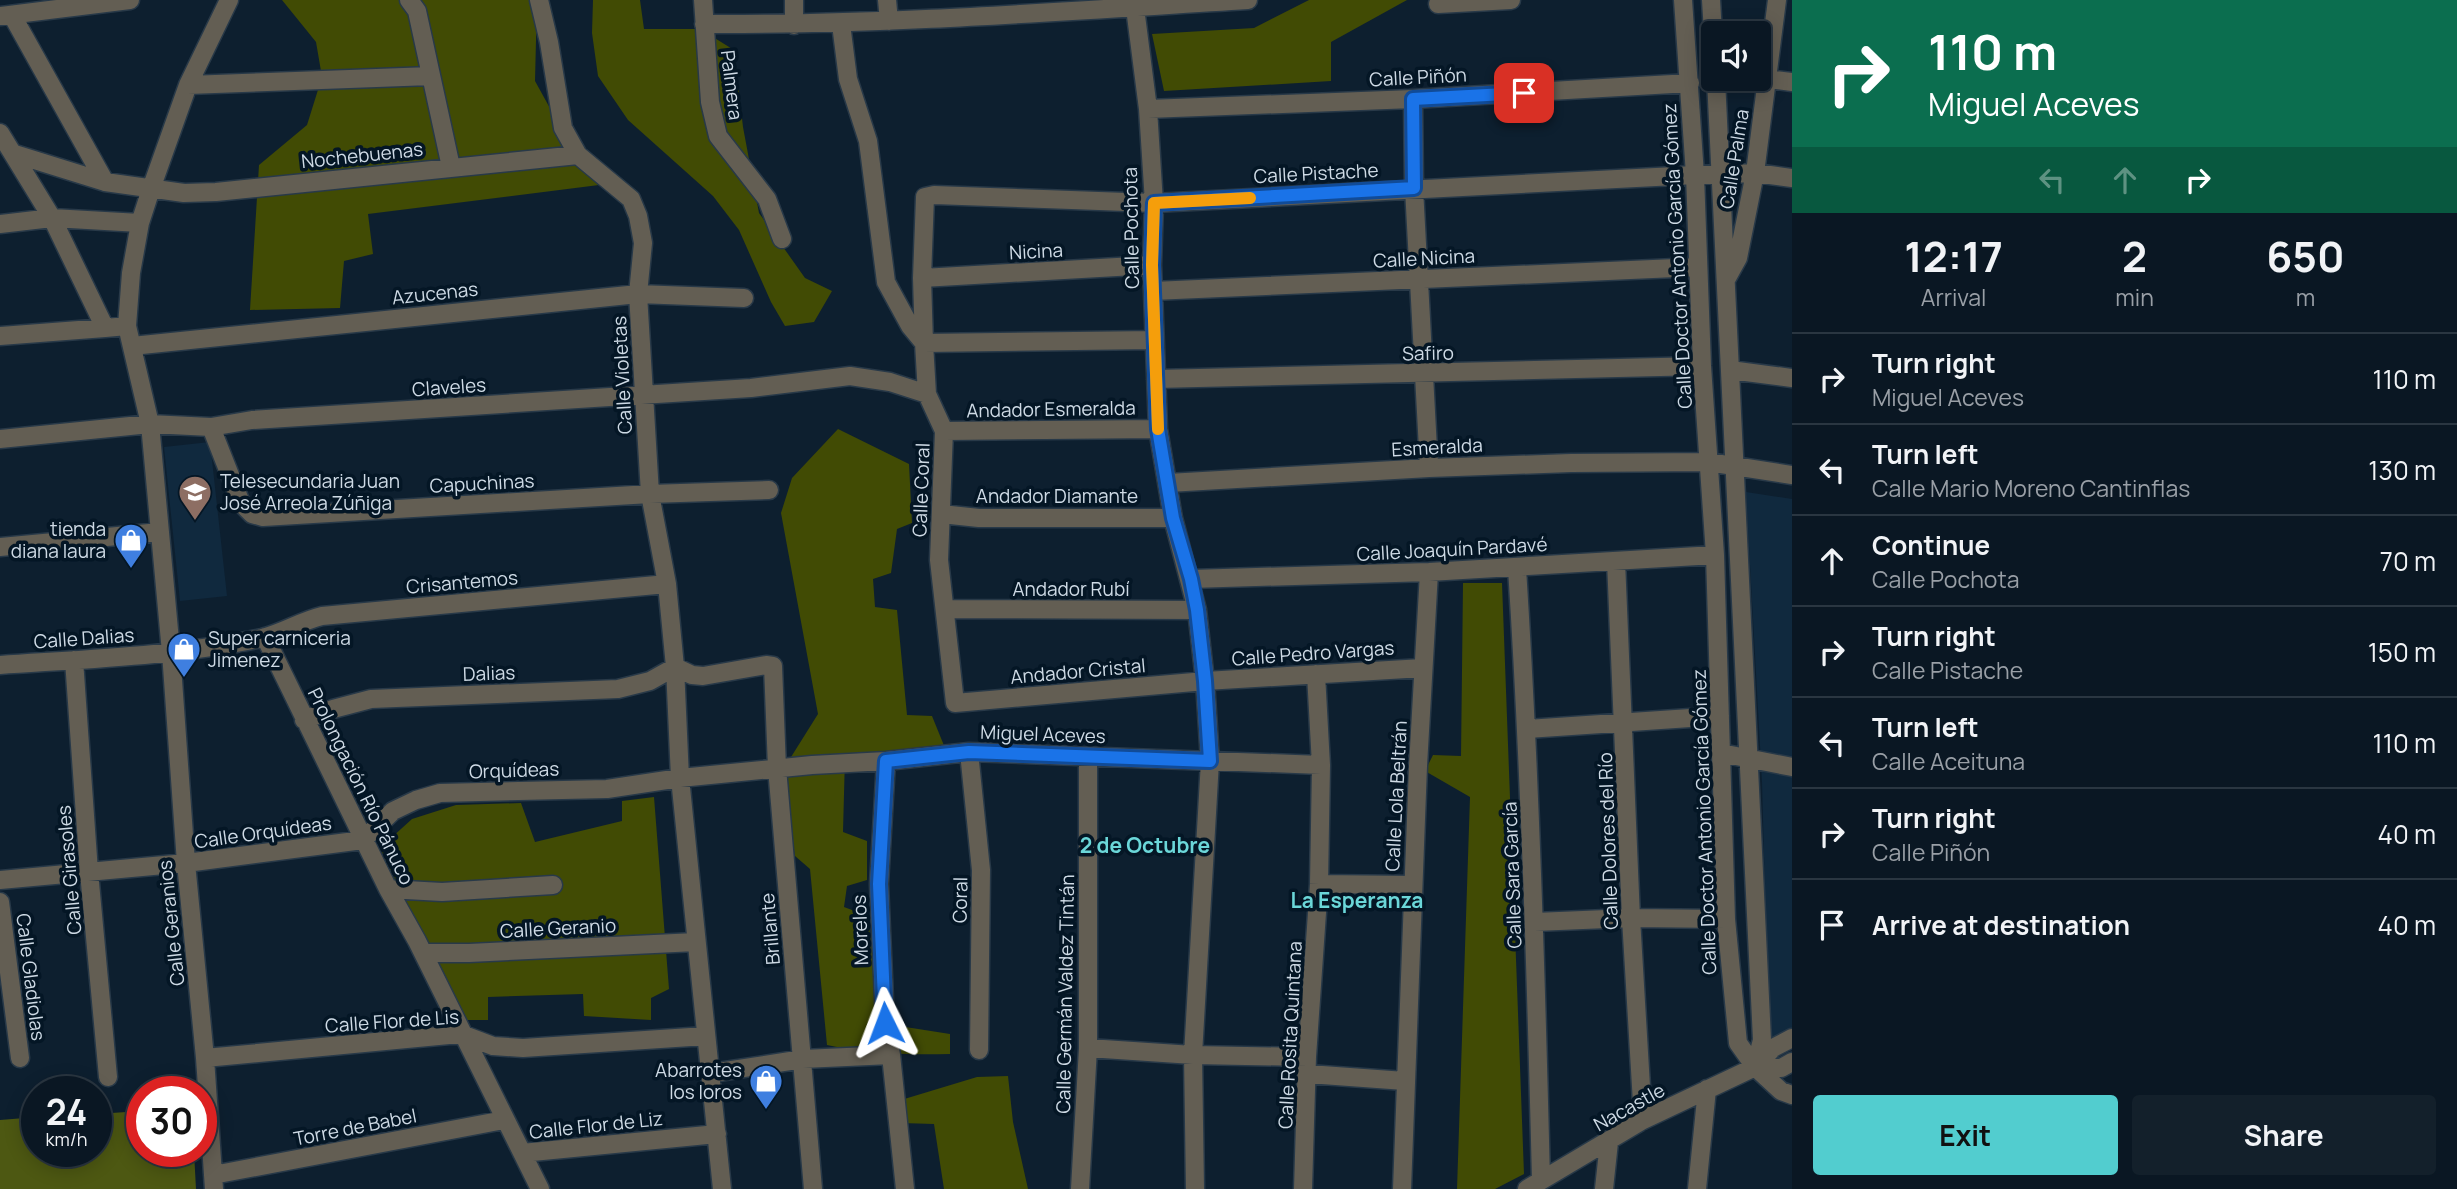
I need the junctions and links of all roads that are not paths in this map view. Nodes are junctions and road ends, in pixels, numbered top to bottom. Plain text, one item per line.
1 (130, 0) edge
2 (229, 0) edge
3 (409, 0) edge
4 (539, 0) edge
5 (703, 0) edge
6 (793, 0) edge
7 (887, 0) edge
8 (1248, 0) edge
9 (1511, 0) edge
10 (1683, 0) edge
11 (1712, 0) edge
12 (1777, 0) edge
13 (1223, 1) edge
14 (1134, 4) edge
15 (1438, 4) dead end
16 (1051, 7) edge
17 (976, 8) edge
18 (6, 16) edge
19 (889, 21) junction
20 (1713, 21) edge
21 (704, 24) junction
22 (794, 24) junction
23 (841, 24) junction
24 (1771, 53) edge
25 (431, 76) junction
26 (1771, 79) edge
27 (1792, 82) edge
28 (1690, 83) junction
29 (188, 85) junction
30 (1717, 91) edge
31 (1766, 91) edge
32 (1413, 99) junction
33 (1148, 109) junction
34 (0, 133) edge
35 (15, 154) junction
36 (579, 155) junction
37 (452, 167) junction
38 (1755, 173) junction
39 (1722, 174) junction
40 (1695, 175) junction
41 (1792, 178) edge
42 (105, 182) junction
43 (1414, 188) junction
44 (151, 189) junction
45 (925, 197) joint
46 (1154, 203) junction
47 (52, 218) junction
48 (140, 223) junction
49 (0, 224) edge
50 (782, 239) dead end
51 (1152, 265) junction
52 (1698, 267) junction
53 (922, 278) junction
54 (1419, 279) junction
55 (1726, 280) junction
56 (1153, 291) junction
57 (638, 294) junction
58 (744, 298) dead end
59 (127, 326) junction
60 (105, 328) junction
61 (0, 336) edge
62 (1154, 340) junction
63 (924, 343) junction
64 (132, 346) junction
65 (1702, 366) junction
66 (1730, 370) junction
67 (1424, 374) junction
68 (1792, 378) edge
69 (1156, 379) junction
70 (927, 394) junction
71 (644, 395) junction
72 (150, 424) junction
73 (211, 427) junction
74 (1158, 429) junction
75 (944, 431) junction
76 (0, 439) edge
77 (1708, 462) junction
78 (1734, 465) junction
79 (1429, 468) junction
80 (1792, 475) edge
81 (1168, 484) junction
82 (769, 490) dead end
83 (650, 494) junction
84 (941, 514) junction
85 (1173, 518) junction
86 (160, 532) junction
87 (0, 547) edge
88 (1715, 555) junction
89 (1616, 561) junction
90 (1517, 568) junction
91 (1429, 572) junction
92 (1191, 579) junction
93 (667, 584) junction
94 (945, 609) junction
95 (1197, 610) junction
96 (265, 637) junction
97 (171, 652) junction
98 (74, 660) junction
99 (0, 665) edge
100 (675, 667) junction
101 (1423, 668) junction
102 (1316, 674) junction
103 (1205, 681) junction
104 (955, 703) joint
105 (1720, 716) junction
106 (304, 720) junction
107 (1625, 721) junction
108 (1527, 729) junction
109 (969, 752) junction
110 (1721, 753) junction
111 (1088, 757) junction
112 (1750, 760) junction
113 (886, 761) junction
114 (1210, 761) junction
115 (1321, 765) junction
116 (1792, 767) edge
117 (777, 768) junction
118 (680, 778) junction
119 (363, 839) junction
120 (186, 863) junction
121 (89, 872) junction
122 (0, 880) edge
123 (1319, 884) junction
124 (553, 885) dead end
125 (1413, 885) junction
126 (388, 889) junction
127 (0, 902) edge
128 (1631, 918) junction
129 (1726, 919) junction
130 (1535, 922) junction
131 (696, 942) junction
132 (423, 953) junction
133 (464, 1035) junction
134 (706, 1036) junction
135 (1792, 1038) edge
136 (1088, 1048) junction
137 (979, 1050) dead end
138 (891, 1055) junction
139 (1193, 1055) junction
140 (20, 1058) dead end
141 (205, 1058) junction
142 (803, 1059) junction
143 (1792, 1062) edge
144 (1308, 1065) junction
145 (1755, 1067) junction
146 (712, 1073) junction
147 (108, 1076) edge
148 (1405, 1081) junction
149 (1707, 1089) junction
150 (1792, 1095) edge
151 (504, 1120) junction
152 (1643, 1120) junction
153 (717, 1134) junction
154 (1609, 1142) junction
155 (522, 1153) junction
156 (213, 1182) edge
157 (1534, 1185) edge
158 (540, 1189) edge
159 (722, 1189) edge
160 (813, 1189) edge
161 (905, 1189) edge
162 (1080, 1189) edge
163 (1195, 1189) edge
164 (1303, 1189) edge
165 (1402, 1189) edge
166 (1604, 1189) edge
167 (1697, 1189) edge

1 - 18 street
2 - 29 street
3 - 25 street
4 - 36 street, Calle Violetas
5 - 21 street, Palmera
6 - 22 street
7 - 19 street
8 - 13 street
9 - 15 street
10 - 28 street, Calle Doctor Antonio García Gómez
11 - 20 street
12 - 24 street, Calle Palma
13 - 14 street
14 - 16 street
14 - 33 street, Calle Pochota
16 - 17 street
17 - 19 street
18 - 42 street
19 - 23 street
21 - 22 street
21 - 50 street, Palmera
22 - 23 street
23 - 63 street
25 - 29 street
25 - 37 street
26 - 27 street
28 - 32 street, Calle Piñón
28 - 40 street, Calle Doctor Antonio García Gómez
29 - 44 street
30 - 39 street
31 - 38 street, Calle Palma
32 - 33 street, Calle Piñón
32 - 43 street
33 - 46 street, Calle Pochota
34 - 35 street
35 - 42 street, Nochebuenas
35 - 47 street
36 - 37 street, Nochebuenas
36 - 57 street, Calle Violetas
37 - 44 street, Nochebuenas
38 - 39 street, Calle Pistache
38 - 41 street, Calle Pistache
38 - 55 street, Calle Palma
39 - 40 street, Calle Pistache
39 - 55 street
40 - 43 street, Calle Pistache
40 - 52 street, Calle Doctor Antonio García Gómez
42 - 44 street, Nochebuenas
43 - 46 street, Calle Pistache
43 - 54 street
44 - 48 street
45 - 46 street, Calle Pistache
45 - 53 street, Calle Coral
46 - 51 street, Calle Pochota
47 - 48 street
47 - 49 street
47 - 60 street
48 - 59 street
51 - 53 street, Nicina
51 - 56 street, Calle Pochota
52 - 54 street, Calle Nicina
52 - 65 street, Calle Doctor Antonio García Gómez
53 - 63 street, Calle Coral
54 - 56 street, Calle Nicina
54 - 67 street
55 - 66 street
56 - 62 street, Calle Pochota
57 - 58 street, Azucenas
57 - 64 street, Azucenas
57 - 71 street, Calle Violetas
59 - 60 street
59 - 64 street
60 - 61 street
62 - 63 street
62 - 69 street, Calle Pochota
63 - 70 street, Calle Coral
64 - 72 street
65 - 67 street, Safiro
65 - 77 street, Calle Doctor Antonio García Gómez
66 - 68 street
66 - 78 street
67 - 69 street, Safiro
67 - 79 street
69 - 74 street, Calle Pochota
70 - 71 street, Claveles
70 - 75 street, Calle Coral
71 - 73 street, Claveles
71 - 83 street, Calle Violetas
72 - 73 street, Claveles
72 - 76 street, Claveles
72 - 86 street
73 - 83 street, Capuchinas
74 - 75 street, Andador Esmeralda
74 - 81 street, Calle Pochota
75 - 84 street, Calle Coral
77 - 78 street, Esmeralda
77 - 79 street, Esmeralda
77 - 88 street, Calle Doctor Antonio García Gómez
78 - 80 street, Esmeralda
78 - 112 street
79 - 81 street, Esmeralda
81 - 85 street, Calle Pochota
82 - 83 street, Capuchinas
83 - 93 street, Calle Violetas
84 - 85 street, Andador Diamante
84 - 94 street, Calle Coral
85 - 92 street, Calle Pochota
86 - 87 street
86 - 97 street
88 - 89 street, Calle Joaquín Pardavé
88 - 105 street, Calle Doctor Antonio García Gómez
89 - 90 street, Calle Joaquín Pardavé
89 - 107 street, Calle Dolores del Río
90 - 91 street, Calle Joaquín Pardavé
90 - 108 street, Calle Sara García
91 - 92 street, Calle Joaquín Pardavé
91 - 101 street, Calle Lola Beltrán
92 - 95 street, Calle Pochota
93 - 96 street, Crisantemos
93 - 100 street, Calle Violetas
94 - 95 street, Andador Rubí
94 - 104 street, Calle Coral
95 - 103 street, Calle Pochota
96 - 97 street
96 - 106 street, Prolongación Río Pánuco
97 - 98 street, Calle Dalias
97 - 120 street, Calle Geranios
98 - 99 street, Calle Dalias
98 - 121 street, Calle Girasoles
100 - 106 street, Dalias
100 - 117 street, Brillante
100 - 118 street, Calle Violetas
101 - 102 street, Calle Pedro Vargas
101 - 125 street, Calle Lola Beltrán
102 - 103 street, Calle Pedro Vargas
102 - 115 street, Calle Rosita Quintana
103 - 104 street, Andador Cristal
103 - 114 street, Calle Pochota
105 - 107 street
105 - 110 street, Calle Doctor Antonio García Gómez
106 - 119 street, Prolongación Río Pánuco
107 - 108 street
107 - 128 street, Calle Dolores del Río
108 - 130 street, Calle Sara García
109 - 111 street, Miguel Aceves
109 - 113 street, Miguel Aceves
109 - 137 street, Coral
110 - 112 street
110 - 129 street, Calle Doctor Antonio García Gómez
111 - 114 street, Miguel Aceves
111 - 136 street, Calle Germán Valdez Tintán
112 - 116 street
112 - 145 street
113 - 117 street, Miguel Aceves
113 - 138 street, Morelos
114 - 115 street, Miguel Aceves
114 - 139 street, Calle Pochota
115 - 123 street, Calle Rosita Quintana
117 - 118 street, Miguel Aceves
117 - 142 street, Brillante
118 - 119 street, Orquídeas
118 - 131 street, Calle Violetas
119 - 120 street, Calle Orquídeas
119 - 126 street, Prolongación Río Pánuco
120 - 121 street, Calle Orquídeas
120 - 141 street, Calle Geranios
121 - 122 street, Calle Orquídeas
121 - 147 street, Calle Girasoles
123 - 125 street
123 - 144 street, Calle Rosita Quintana
124 - 126 street
125 - 148 street, Calle Lola Beltrán
126 - 132 street, Prolongación Río Pánuco
127 - 140 street, Calle Gladiolas
128 - 129 street
128 - 130 street
128 - 152 street, Calle Dolores del Río
129 - 145 street, Calle Doctor Antonio García Gómez
130 - 157 street, Calle Sara García
131 - 132 street, Calle Geranio
131 - 134 street, Calle Violetas
132 - 133 street, Prolongación Río Pánuco
133 - 134 street, Calle Flor de Lis
133 - 141 street, Calle Flor de Lis
133 - 151 street, Prolongación Río Pánuco
134 - 146 street, Calle Violetas
135 - 145 street
136 - 139 street
136 - 162 street, Calle Germán Valdez Tintán
138 - 142 street
138 - 161 street, Morelos
139 - 144 street
139 - 163 street, Calle Pochota
141 - 156 street, Calle Geranios
142 - 146 street
142 - 160 street, Brillante
143 - 145 street
144 - 148 street
144 - 164 street, Calle Rosita Quintana
145 - 149 street, Nacastle
145 - 150 street, Calle Doctor Antonio García Gómez
146 - 153 street, Calle Violetas
148 - 165 street, Calle Lola Beltrán
149 - 152 street, Nacastle
149 - 167 street
151 - 155 street, Prolongación Río Pánuco
151 - 156 street, Torre de Babel
152 - 154 street, Nacastle
153 - 155 street, Calle Flor de Liz
153 - 159 street, Calle Violetas
154 - 157 street, Nacastle
154 - 166 street
155 - 158 street, Prolongación Río Pánuco

